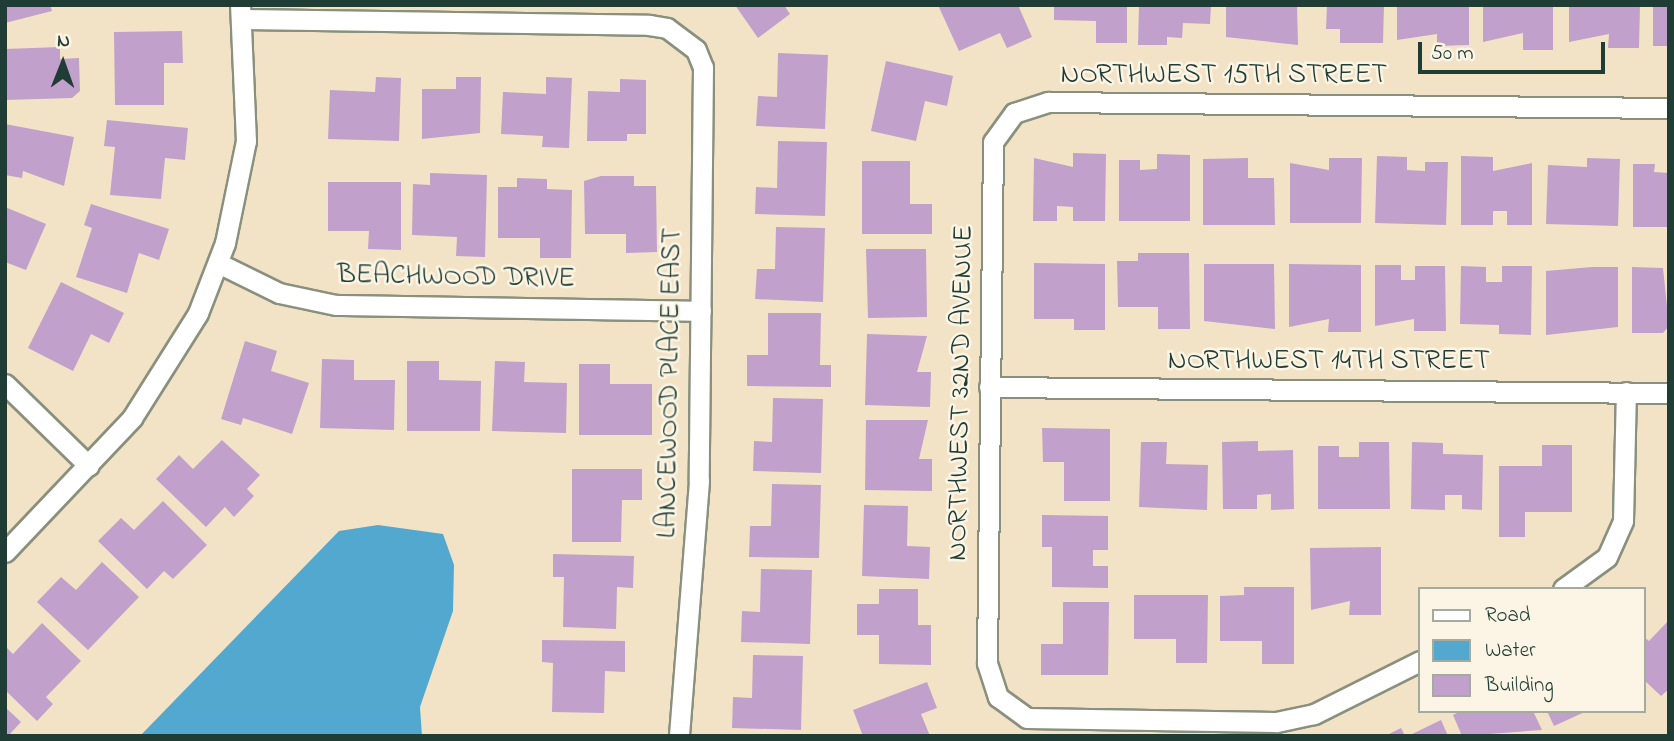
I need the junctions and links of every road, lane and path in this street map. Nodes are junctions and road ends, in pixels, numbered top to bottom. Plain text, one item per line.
1 (242, 12) edge
2 (1030, 104) joint
3 (1669, 108) edge
4 (218, 264) junction
5 (701, 311) junction
6 (5, 384) edge
7 (989, 387) junction
8 (1626, 392) junction
9 (1669, 393) edge
10 (89, 466) junction
11 (5, 552) edge
12 (1566, 587) edge
13 (1418, 662) edge
14 (679, 736) edge

1 - 4 street
1 - 5 street, LANCEWOOD PLACE EAST
2 - 3 street, NORTHWEST 15TH STREET
2 - 7 street, NORTHWEST 32ND AVENUE
4 - 5 street, BEACHWOOD DRIVE
4 - 10 street
5 - 14 street, LANCEWOOD PLACE EAST
6 - 10 street
7 - 8 street, NORTHWEST 14TH STREET
7 - 13 street, NORTHWEST 32ND AVENUE
8 - 9 street, NORTHWEST 14TH STREET
8 - 12 street
10 - 11 street

